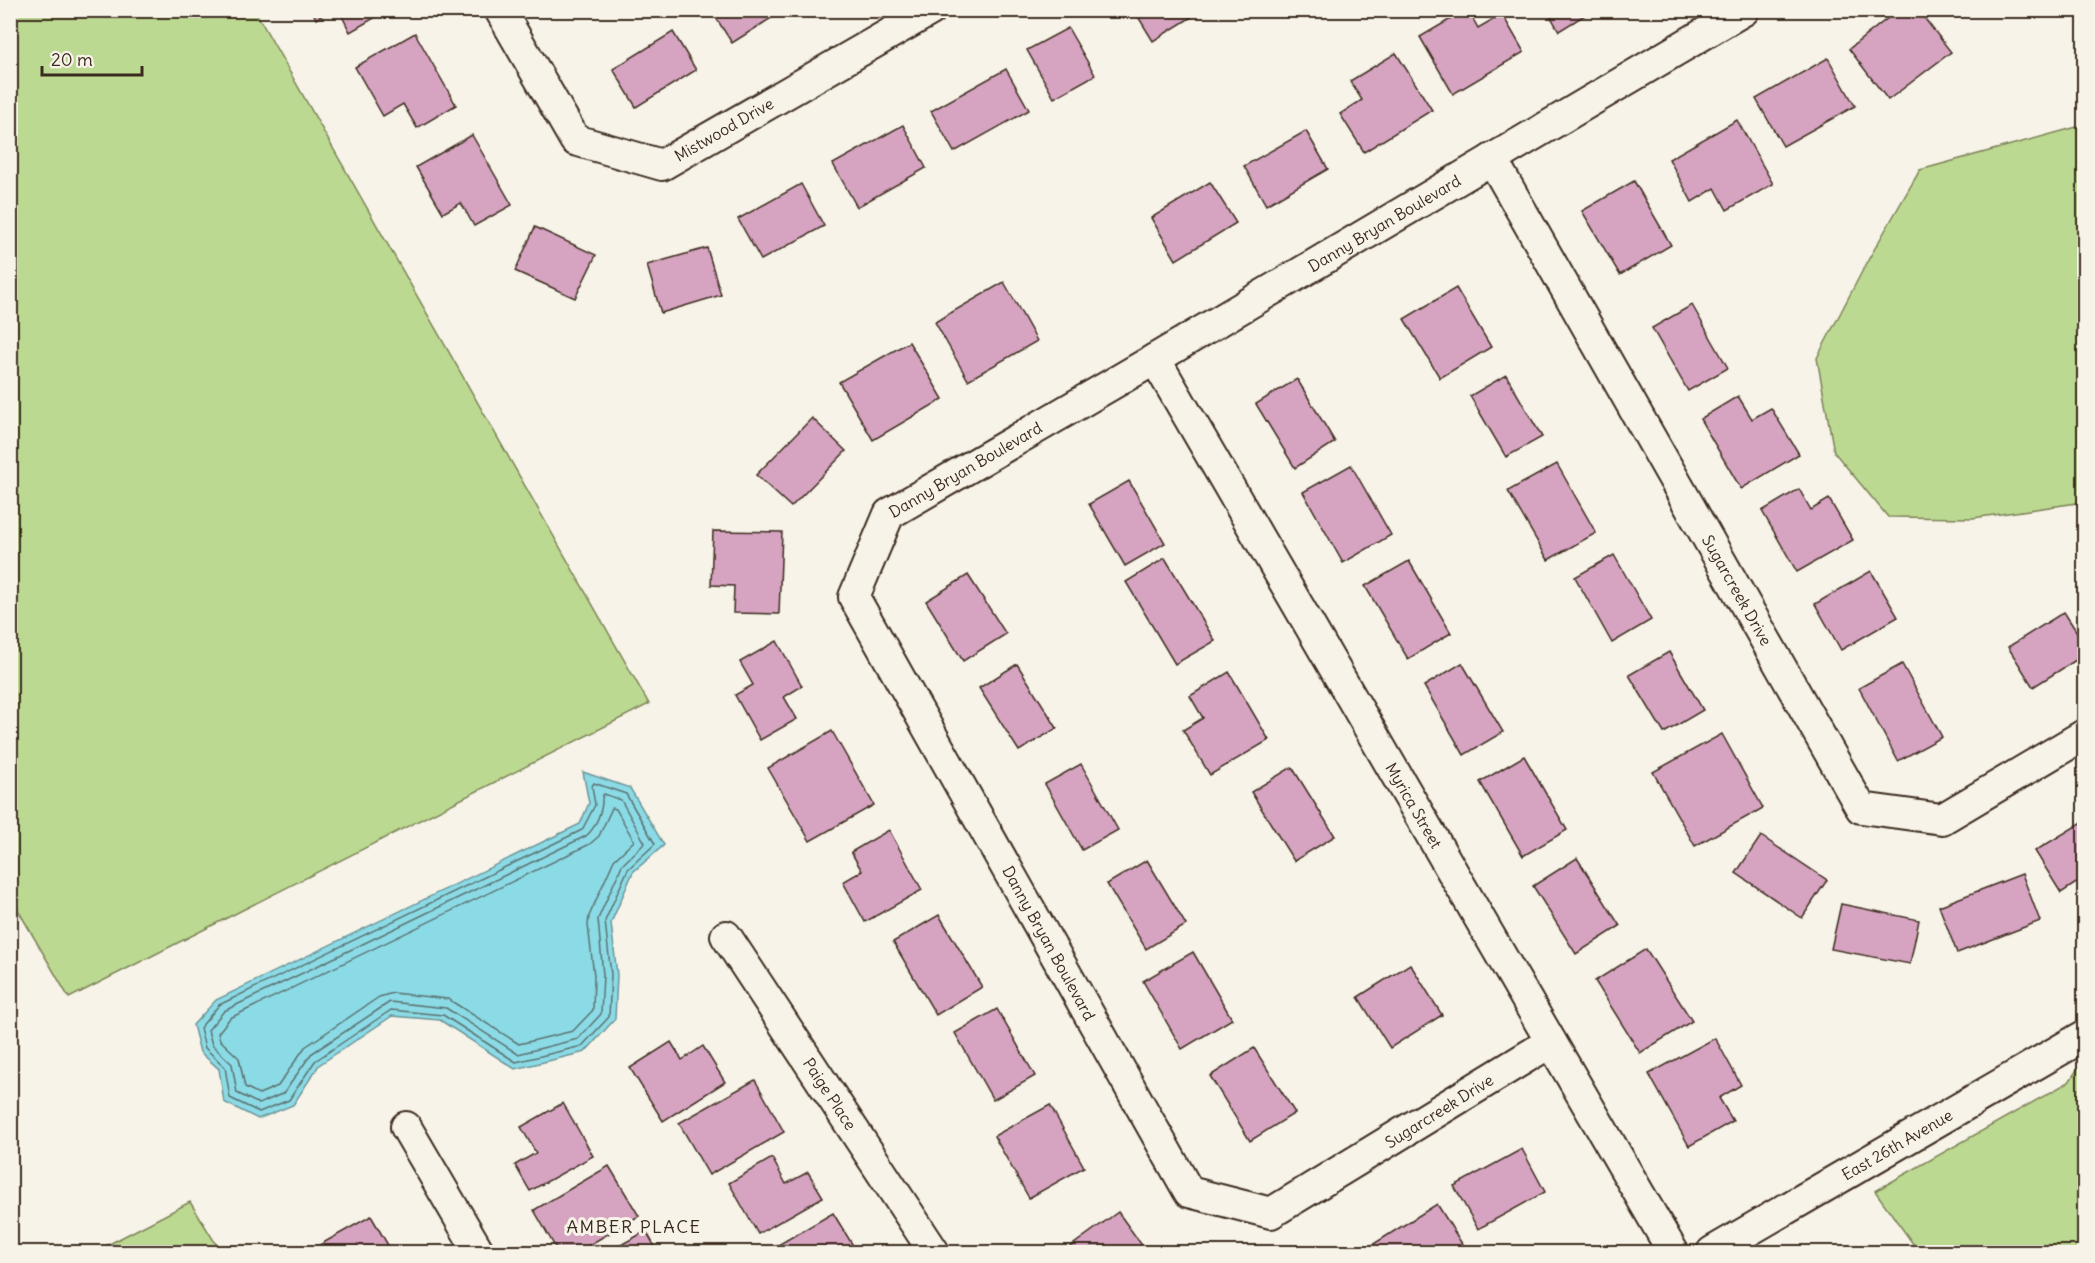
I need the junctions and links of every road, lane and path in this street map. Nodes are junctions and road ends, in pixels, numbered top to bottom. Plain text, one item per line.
1 (500, 10) edge
2 (931, 10) edge
3 (1744, 10) edge
4 (1492, 159) junction
5 (1155, 359) junction
6 (2085, 735) edge
7 (726, 936) dead end
8 (2085, 1036) edge
9 (1551, 1042) junction
10 (406, 1127) dead end
11 (1327, 1179) joint
12 (479, 1252) edge
13 (934, 1252) edge
14 (1673, 1252) edge
15 (1712, 1252) edge

1 - 2 street, Mistwood Drive
3 - 4 street, Danny Bryan Boulevard
4 - 5 street, Danny Bryan Boulevard
4 - 6 street, Sugarcreek Drive
5 - 9 street, Myrica Street
5 - 11 street, Danny Bryan Boulevard
7 - 13 street, Paige Place
8 - 15 street, East 26th Avenue
9 - 11 street, Sugarcreek Drive
9 - 14 street, Myrica Street
10 - 12 street

